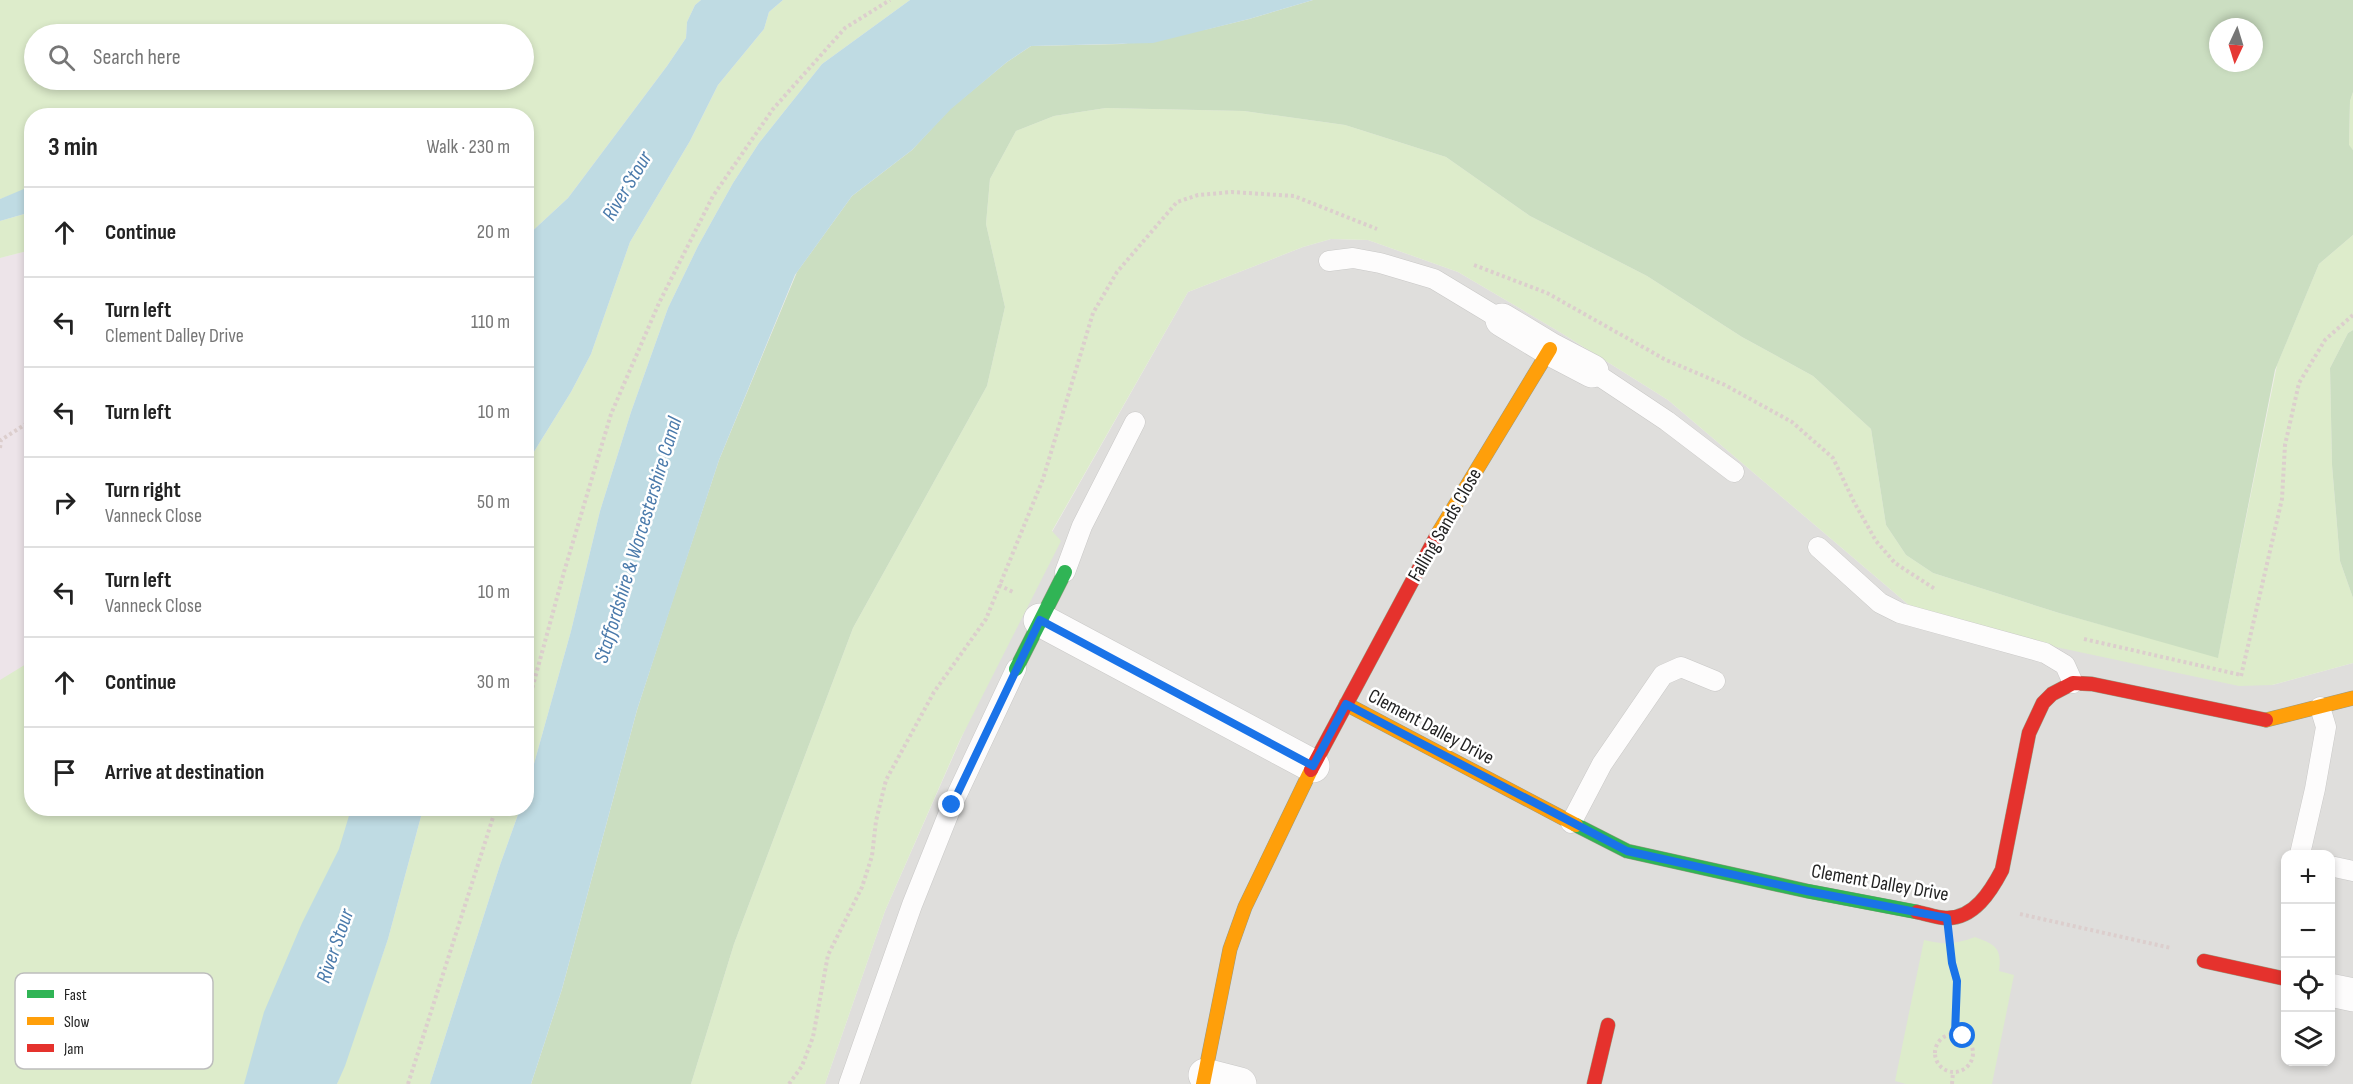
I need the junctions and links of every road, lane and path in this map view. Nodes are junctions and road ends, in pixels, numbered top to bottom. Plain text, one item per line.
1 (890, 0) edge
2 (1386, 232) dead end
3 (1329, 261) dead end
4 (1467, 262) dead end
5 (2353, 315) edge
6 (1502, 320) joint
7 (1550, 349) junction
8 (1592, 371) joint
9 (1135, 422) dead end
10 (24, 425) edge
11 (0, 448) edge
12 (1734, 472) dead end
13 (1818, 547) dead end
14 (1065, 572) joint
15 (1945, 593) dead end
16 (1040, 620) junction
17 (2076, 637) dead end
18 (1016, 669) joint
19 (2241, 675) junction
20 (1715, 681) dead end
21 (534, 682) edge
22 (2073, 683) junction
23 (2353, 698) edge
24 (1346, 704) junction
25 (2320, 707) junction
26 (2234, 715) junction
27 (1313, 766) junction
28 (493, 816) edge
29 (1571, 823) junction
30 (2301, 850) edge
31 (2335, 867) edge
32 (2353, 871) edge
33 (1978, 904) junction
34 (1947, 918) junction
35 (2204, 961) joint
36 (2281, 978) edge
37 (2335, 991) edge
38 (2353, 995) edge
39 (1608, 1025) dead end
40 (1955, 1034) junction
41 (1953, 1072) junction
42 (1204, 1079) edge
43 (408, 1084) edge
44 (789, 1084) edge
45 (849, 1084) edge
46 (1240, 1084) edge
47 (1594, 1084) edge
48 (1952, 1084) edge

1 - 21 path
2 - 44 path
3 - 6 lane
4 - 15 path
5 - 19 path
6 - 7 street
7 - 8 street
7 - 24 street, Falling Sands Close
8 - 12 lane
9 - 14 lane
10 - 11 path
13 - 22 lane
14 - 16 street
16 - 18 street
16 - 27 street
17 - 19 path
18 - 45 lane
19 - 26 path
20 - 29 lane
22 - 26 street
22 - 33 street, Clement Dalley Drive
23 - 25 street
24 - 27 street, Falling Sands Close
24 - 29 street, Clement Dalley Drive
25 - 26 street
25 - 30 lane
27 - 42 street, Falling Sands Close
28 - 43 path
29 - 34 street, Clement Dalley Drive
31 - 32 lane
33 - 34 street, Clement Dalley Drive
33 - 35 path
34 - 40 path
35 - 36 street
37 - 38 street
39 - 47 street
40 - 41 path
40 - 41 path
41 - 48 path
42 - 46 street

